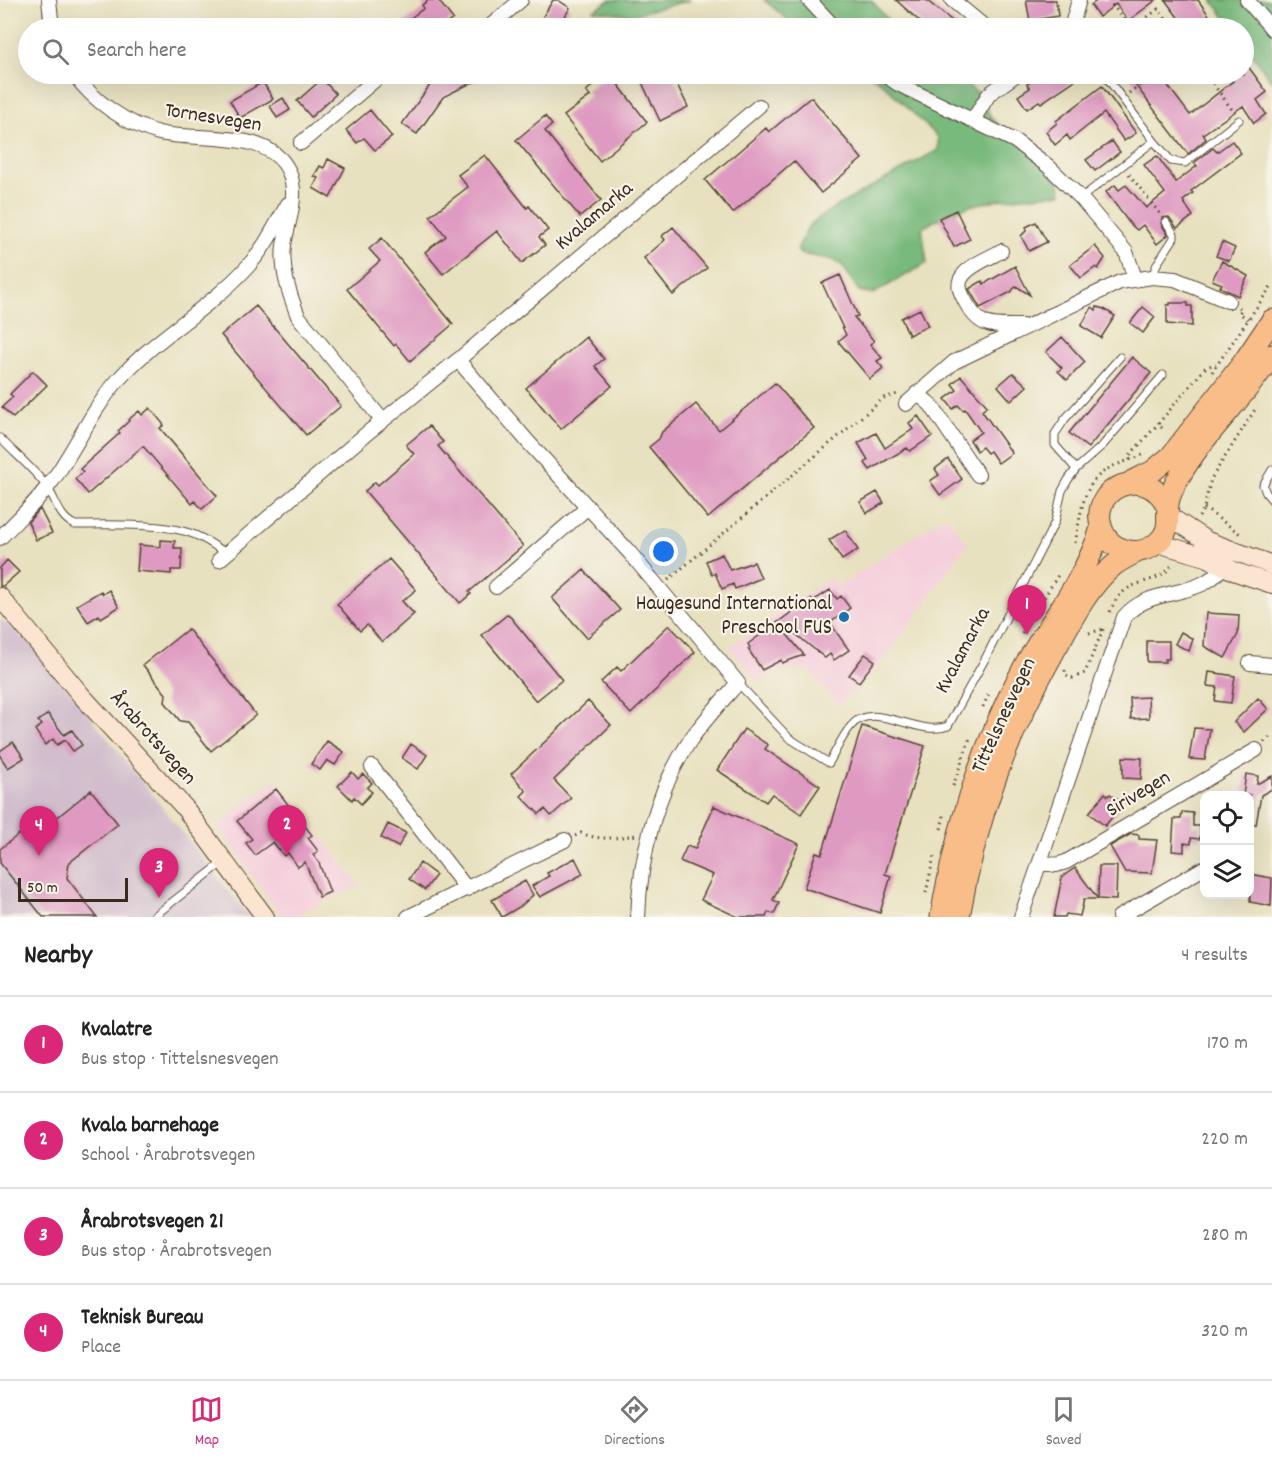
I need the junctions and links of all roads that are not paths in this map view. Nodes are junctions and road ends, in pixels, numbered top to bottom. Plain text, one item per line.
1 (49, 0) edge
2 (521, 0) edge
3 (809, 0) edge
4 (952, 0) edge
5 (1079, 0) edge
6 (1247, 0) edge
7 (51, 18) edge
8 (500, 18) edge
9 (826, 18) edge
10 (974, 18) edge
11 (1074, 18) edge
12 (1272, 29) edge
13 (83, 84) edge
14 (370, 84) edge
15 (898, 84) edge
16 (1003, 84) edge
17 (1112, 84) edge
18 (759, 106) dead end
19 (973, 120) junction
20 (1239, 120) road end
21 (1154, 141) junction
22 (301, 143) dead end
23 (293, 198) junction
24 (1081, 198) junction
25 (1166, 222) road end
26 (1001, 251) dead end
27 (1152, 277) junction
28 (1135, 278) junction
29 (1228, 301) dead end
30 (1272, 320) edge
31 (1030, 325) junction
32 (1272, 355) edge
33 (1120, 357) dead end
34 (458, 360) junction
35 (1163, 375) dead end
36 (917, 393) junction
37 (906, 404) dead end
38 (382, 420) junction
39 (0, 438) edge
40 (1076, 468) junction
41 (1272, 470) edge
42 (978, 475) dead end
43 (1131, 482) junction
44 (47, 488) junction
45 (1272, 500) edge
46 (588, 507) junction
47 (1168, 511) junction
48 (1101, 528) junction
49 (0, 538) edge
50 (1157, 543) junction
51 (1137, 552) junction
52 (223, 557) joint
53 (1227, 558) junction
54 (1272, 565) edge
55 (1272, 584) edge
56 (496, 587) dead end
57 (0, 597) edge
58 (1250, 663) dead end
59 (1272, 664) edge
60 (738, 683) junction
61 (1256, 750) dead end
62 (372, 767) dead end
63 (565, 840) road end
64 (224, 861) junction
65 (1040, 862) junction
66 (1200, 870) edge
67 (467, 889) junction
68 (153, 917) edge
69 (265, 917) edge
70 (408, 917) edge
71 (638, 917) edge
72 (941, 917) edge
73 (959, 917) edge
74 (1021, 917) edge
75 (1119, 917) edge

1 - 7 street
2 - 8 street
3 - 9 street
4 - 10 street
5 - 11 street
6 - 12 street
13 - 23 street, Tornesvegen
14 - 22 street
15 - 19 street
16 - 19 street
17 - 21 lane
18 - 34 street, Kvalamarka
19 - 24 street
20 - 21 lane
21 - 24 lane
23 - 38 street, Tornesvegen
23 - 44 street
24 - 28 street
25 - 27 lane
26 - 31 street
27 - 28 street
27 - 29 street
28 - 31 street
30 - 43 main road
31 - 36 street
32 - 47 main road
33 - 40 lane
34 - 38 street, Kvalamarka
34 - 46 street, Kvalamarka
35 - 40 lane, Kvalamarka
36 - 37 street
36 - 42 street
38 - 52 street, Kvalamarka
39 - 44 lane
40 - 60 lane, Kvalamarka
41 - 45 lane
43 - 47 main road
43 - 48 main road
44 - 49 street
44 - 52 lane
46 - 56 street
46 - 60 street, Kvalamarka
47 - 50 main road
47 - 53 main road
48 - 51 main road
48 - 72 main road, Tittelsnesvegen
50 - 51 main road
50 - 53 main road
51 - 73 main road, Tittelsnesvegen
53 - 54 main road
53 - 55 main road
53 - 65 street
57 - 64 main road, Årabrotsvegen
58 - 59 street
60 - 71 street
61 - 65 street, Sirivegen
62 - 67 street
63 - 67 street
64 - 68 lane
64 - 69 main road, Årabrotsvegen
65 - 74 street
66 - 75 street
67 - 70 street

